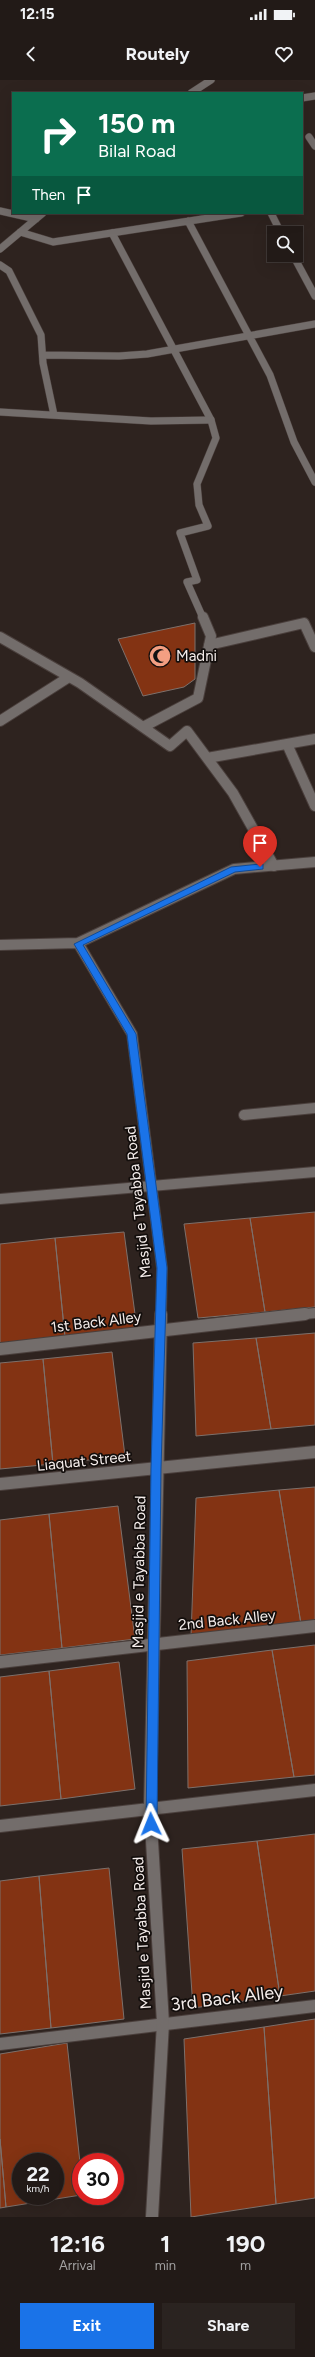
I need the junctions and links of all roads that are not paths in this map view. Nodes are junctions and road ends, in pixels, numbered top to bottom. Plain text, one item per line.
1 (211, 80) edge
2 (199, 91) edge
3 (315, 96) edge
4 (303, 98) edge
5 (310, 137) dead end
6 (315, 146) edge
7 (0, 211) edge
8 (12, 214) edge
9 (14, 214) edge
10 (41, 214) edge
11 (234, 214) edge
12 (271, 214) edge
13 (36, 219) junction
14 (188, 221) junction
15 (277, 226) edge
16 (20, 232) junction
17 (112, 233) junction
18 (0, 249) edge
19 (297, 262) edge
20 (0, 265) edge
21 (315, 296) edge
22 (315, 324) edge
23 (248, 336) junction
24 (174, 351) junction
25 (42, 355) junction
26 (0, 412) edge
27 (54, 415) junction
28 (211, 420) junction
29 (315, 482) edge
30 (0, 637) edge
31 (209, 645) junction
32 (315, 646) edge
33 (69, 677) junction
34 (0, 721) edge
35 (143, 727) junction
36 (315, 739) edge
37 (287, 744) junction
38 (207, 758) junction
39 (315, 806) edge
40 (315, 862) edge
41 (274, 866) junction
42 (78, 944) junction
43 (0, 945) edge
44 (315, 1108) edge
45 (244, 1115) dead end
46 (315, 1172) edge
47 (152, 1186) junction
48 (0, 1199) edge
49 (315, 1313) edge
50 (160, 1329) junction
51 (0, 1349) edge
52 (315, 1452) edge
53 (156, 1468) junction
54 (0, 1484) edge
55 (315, 1626) edge
56 (153, 1644) junction
57 (0, 1662) edge
58 (315, 1790) edge
59 (150, 1808) junction
60 (0, 1826) edge
61 (315, 2006) edge
62 (163, 2023) junction
63 (0, 2044) edge
64 (152, 2217) edge

1 - 2 street
3 - 4 street
5 - 6 street
7 - 8 street
9 - 13 street
10 - 13 street
11 - 14 street
12 - 15 street
13 - 16 street
14 - 17 street
14 - 23 street
16 - 17 street
16 - 18 street
17 - 24 street
19 - 21 street
20 - 25 street
22 - 23 street
23 - 24 street
23 - 29 street
24 - 25 street
24 - 28 street
25 - 27 street
26 - 27 street
27 - 28 street
28 - 31 street
30 - 33 street
31 - 32 street
31 - 35 street
33 - 34 street
33 - 35 street
35 - 38 street
36 - 37 street
37 - 38 street
37 - 39 street
38 - 41 street
40 - 41 street
41 - 42 street
42 - 43 street
42 - 47 street, Masjid e Tayabba Road
44 - 45 street
46 - 47 street
47 - 48 street
47 - 50 street, Masjid e Tayabba Road
49 - 50 street, 1st Back Alley
50 - 51 street, 1st Back Alley
50 - 53 street, Masjid e Tayabba Road
52 - 53 street, Liaquat Street
53 - 54 street, Liaquat Street
53 - 56 street, Masjid e Tayabba Road
55 - 56 street, 2nd Back Alley
56 - 57 street, 2nd Back Alley
56 - 59 street, Masjid e Tayabba Road
58 - 59 street
59 - 60 street
59 - 62 street, Masjid e Tayabba Road
61 - 62 street, 3rd Back Alley
62 - 63 street, 3rd Back Alley
62 - 64 street, Masjid e Tayabba Road

